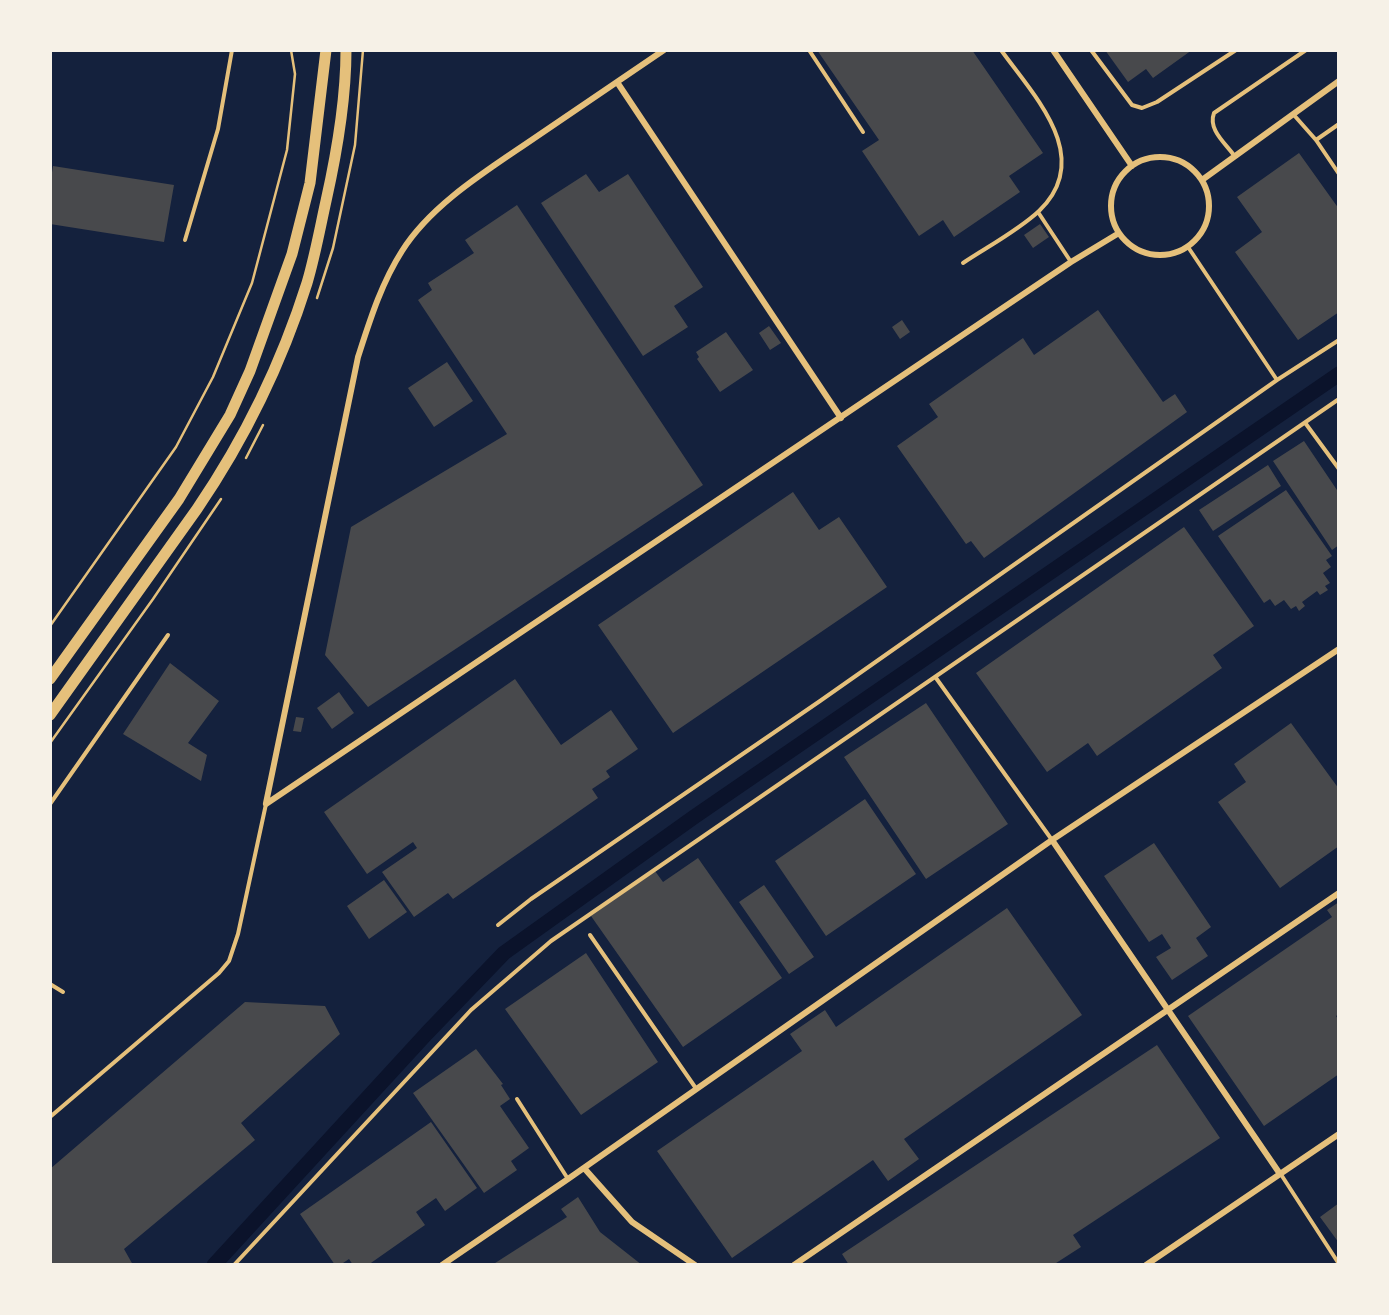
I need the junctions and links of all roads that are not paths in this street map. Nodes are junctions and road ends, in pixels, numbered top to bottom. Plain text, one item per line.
1 (232, 50) edge
2 (326, 50) edge
3 (346, 50) edge
4 (664, 50) edge
5 (809, 50) edge
6 (1001, 50) edge
7 (1053, 50) edge
8 (1091, 50) edge
9 (1236, 50) edge
10 (1306, 50) edge
11 (1339, 81) edge
12 (617, 82) junction
13 (1292, 113) junction
14 (1339, 124) edge
15 (863, 132) dead end
16 (1316, 140) junction
17 (1234, 156) junction
18 (1132, 166) junction
19 (1339, 174) edge
20 (1202, 180) junction
21 (1038, 212) junction
22 (1119, 234) junction
23 (185, 240) dead end
24 (1188, 247) junction
25 (1071, 262) junction
26 (963, 263) dead end
27 (1339, 340) edge
28 (1278, 380) junction
29 (1339, 398) edge
30 (842, 418) junction
31 (1305, 422) junction
32 (1339, 469) edge
33 (168, 635) dead end
34 (1339, 649) edge
35 (936, 678) junction
36 (50, 679) edge
37 (50, 715) edge
38 (50, 804) edge
39 (266, 804) junction
40 (1052, 840) junction
41 (1339, 893) edge
42 (498, 925) dead end
43 (590, 935) dead end
44 (50, 984) edge
45 (62, 992) dead end
46 (1167, 1010) junction
47 (697, 1090) junction
48 (517, 1099) dead end
49 (50, 1117) edge
50 (1339, 1134) edge
51 (584, 1168) junction
52 (1280, 1174) junction
53 (568, 1180) junction
54 (1339, 1264) edge
55 (234, 1265) edge
56 (442, 1265) edge
57 (695, 1265) edge
58 (794, 1265) edge
59 (1146, 1265) edge

1 - 23 lane
2 - 36 highway
3 - 37 highway
4 - 12 street
5 - 15 lane
6 - 21 lane
7 - 18 street
8 - 9 lane
10 - 17 lane
11 - 13 street
12 - 30 street
12 - 39 street
13 - 16 lane
13 - 17 street
14 - 16 lane
16 - 19 lane
17 - 20 street
18 - 20 street
18 - 22 street
20 - 24 street
21 - 25 lane
21 - 26 lane
22 - 24 street
22 - 25 street
24 - 28 lane
25 - 30 street
27 - 28 lane
28 - 42 lane
29 - 31 lane
30 - 39 street
31 - 32 lane
31 - 35 lane
33 - 38 lane
34 - 40 street
35 - 40 lane
35 - 55 lane
39 - 49 lane
40 - 46 street
40 - 47 street
41 - 46 street
43 - 47 lane
44 - 45 lane
46 - 52 street
46 - 58 street
47 - 51 street
48 - 53 lane
50 - 52 street
51 - 53 street
51 - 57 street
52 - 54 lane
52 - 59 street
53 - 56 street

